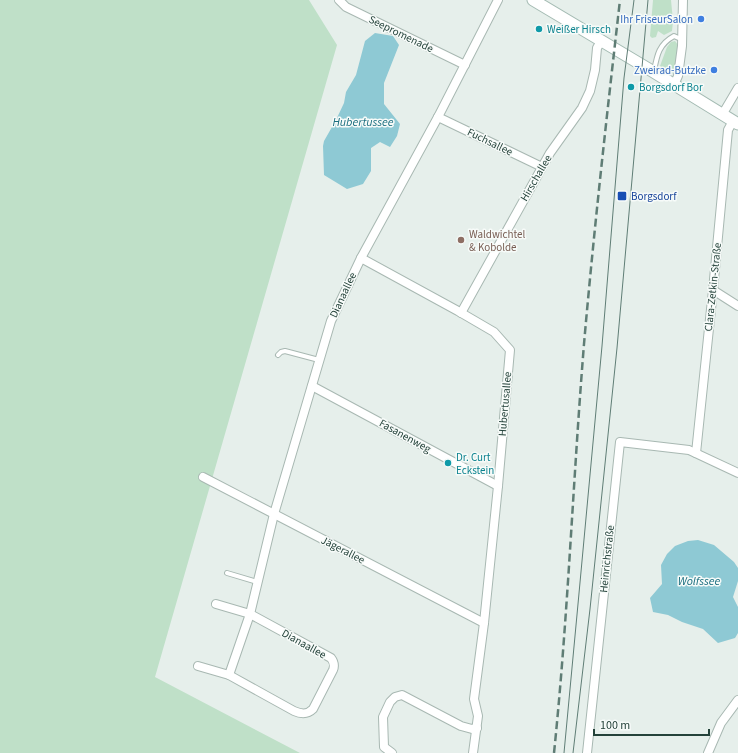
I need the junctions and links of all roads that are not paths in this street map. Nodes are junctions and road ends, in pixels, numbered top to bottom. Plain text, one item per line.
1 (339, 0) edge
2 (498, 0) edge
3 (533, 0) edge
4 (682, 0) edge
5 (683, 40) junction
6 (599, 46) junction
7 (465, 64) junction
8 (655, 67) junction
9 (674, 85) junction
10 (738, 88) edge
11 (722, 114) junction
12 (438, 117) junction
13 (735, 123) edge
14 (542, 167) junction
15 (361, 258) junction
16 (713, 290) junction
17 (738, 306) edge
18 (461, 313) junction
19 (278, 355) dead end
20 (320, 360) junction
21 (312, 386) junction
22 (696, 453) junction
23 (738, 473) edge
24 (203, 477) dead end
25 (498, 486) junction
26 (274, 514) junction
27 (227, 573) dead end
28 (258, 582) junction
29 (216, 604) dead end
30 (250, 614) junction
31 (484, 623) junction
32 (198, 666) dead end
33 (229, 675) junction
34 (738, 700) edge
35 (477, 728) junction
36 (392, 753) edge
37 (473, 753) edge
38 (587, 753) edge
39 (708, 753) edge

1 - 7 street, Seepromenade
2 - 7 street, Dianaallee
3 - 6 street
4 - 5 street
5 - 8 lane
5 - 9 street
6 - 8 street
6 - 14 street, Hirschallee
7 - 12 street, Dianaallee
8 - 9 street
9 - 11 street
10 - 11 street
11 - 13 street
12 - 14 street, Fuchsallee
12 - 15 street, Dianaallee
13 - 16 street, Clara-Zetkin-Straße
14 - 18 street, Hirschallee
15 - 18 street, Hubertusallee
15 - 20 street, Dianaallee
16 - 17 street
16 - 22 street, Clara-Zetkin-Straße
18 - 25 street, Hubertusallee
19 - 20 lane
20 - 21 street, Dianaallee
21 - 25 street, Fasanenweg
21 - 26 street, Dianaallee
22 - 23 street
22 - 38 street, Heinrichstraße
24 - 26 street, Jägerallee
25 - 31 street, Hubertusallee
26 - 28 street, Dianaallee
26 - 31 street, Jägerallee
27 - 28 lane
28 - 30 street, Dianaallee
29 - 30 street, Dianaallee
30 - 33 street, Dianaallee
30 - 33 street, Dianaallee
31 - 35 street, Hubertusallee
32 - 33 street, Dianaallee
34 - 39 street
35 - 36 street
35 - 37 street, Hubertusallee

